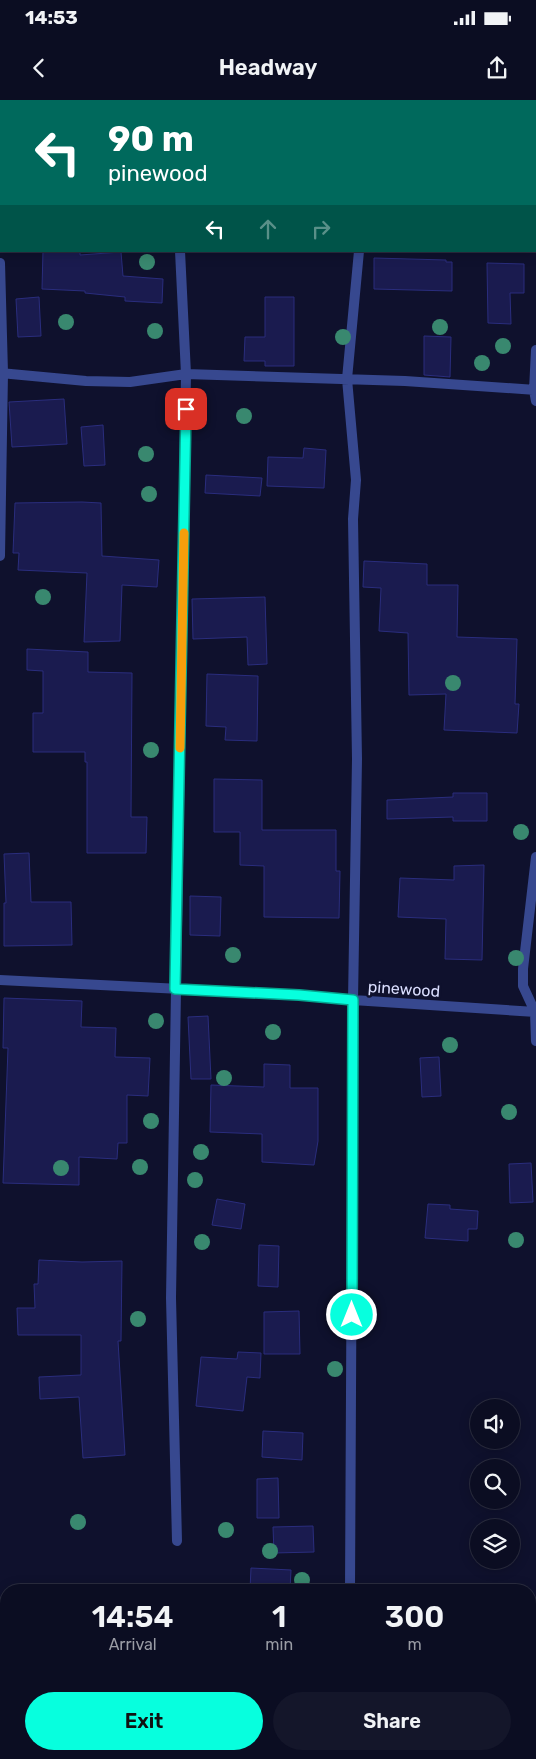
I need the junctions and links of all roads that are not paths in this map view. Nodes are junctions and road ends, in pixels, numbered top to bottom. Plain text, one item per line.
1 (180, 252) edge
2 (359, 252) edge
3 (0, 263) edge
4 (536, 350) edge
5 (2, 373) edge
6 (186, 374) junction
7 (347, 379) junction
8 (535, 390) edge
9 (536, 401) edge
10 (0, 556) edge
11 (536, 857) edge
12 (0, 980) edge
13 (175, 989) junction
14 (353, 1000) junction
15 (535, 1012) edge
16 (536, 1040) edge
17 (177, 1541) dead end
18 (350, 1584) edge

1 - 6 street
2 - 7 street
3 - 5 street
4 - 8 street
5 - 6 street
5 - 10 street
6 - 7 street
6 - 13 street
7 - 8 street
7 - 14 street
8 - 9 street
11 - 15 street
12 - 13 street, pinewood
13 - 14 street, pinewood
13 - 17 street
14 - 15 street, pinewood
14 - 18 street
15 - 16 street

